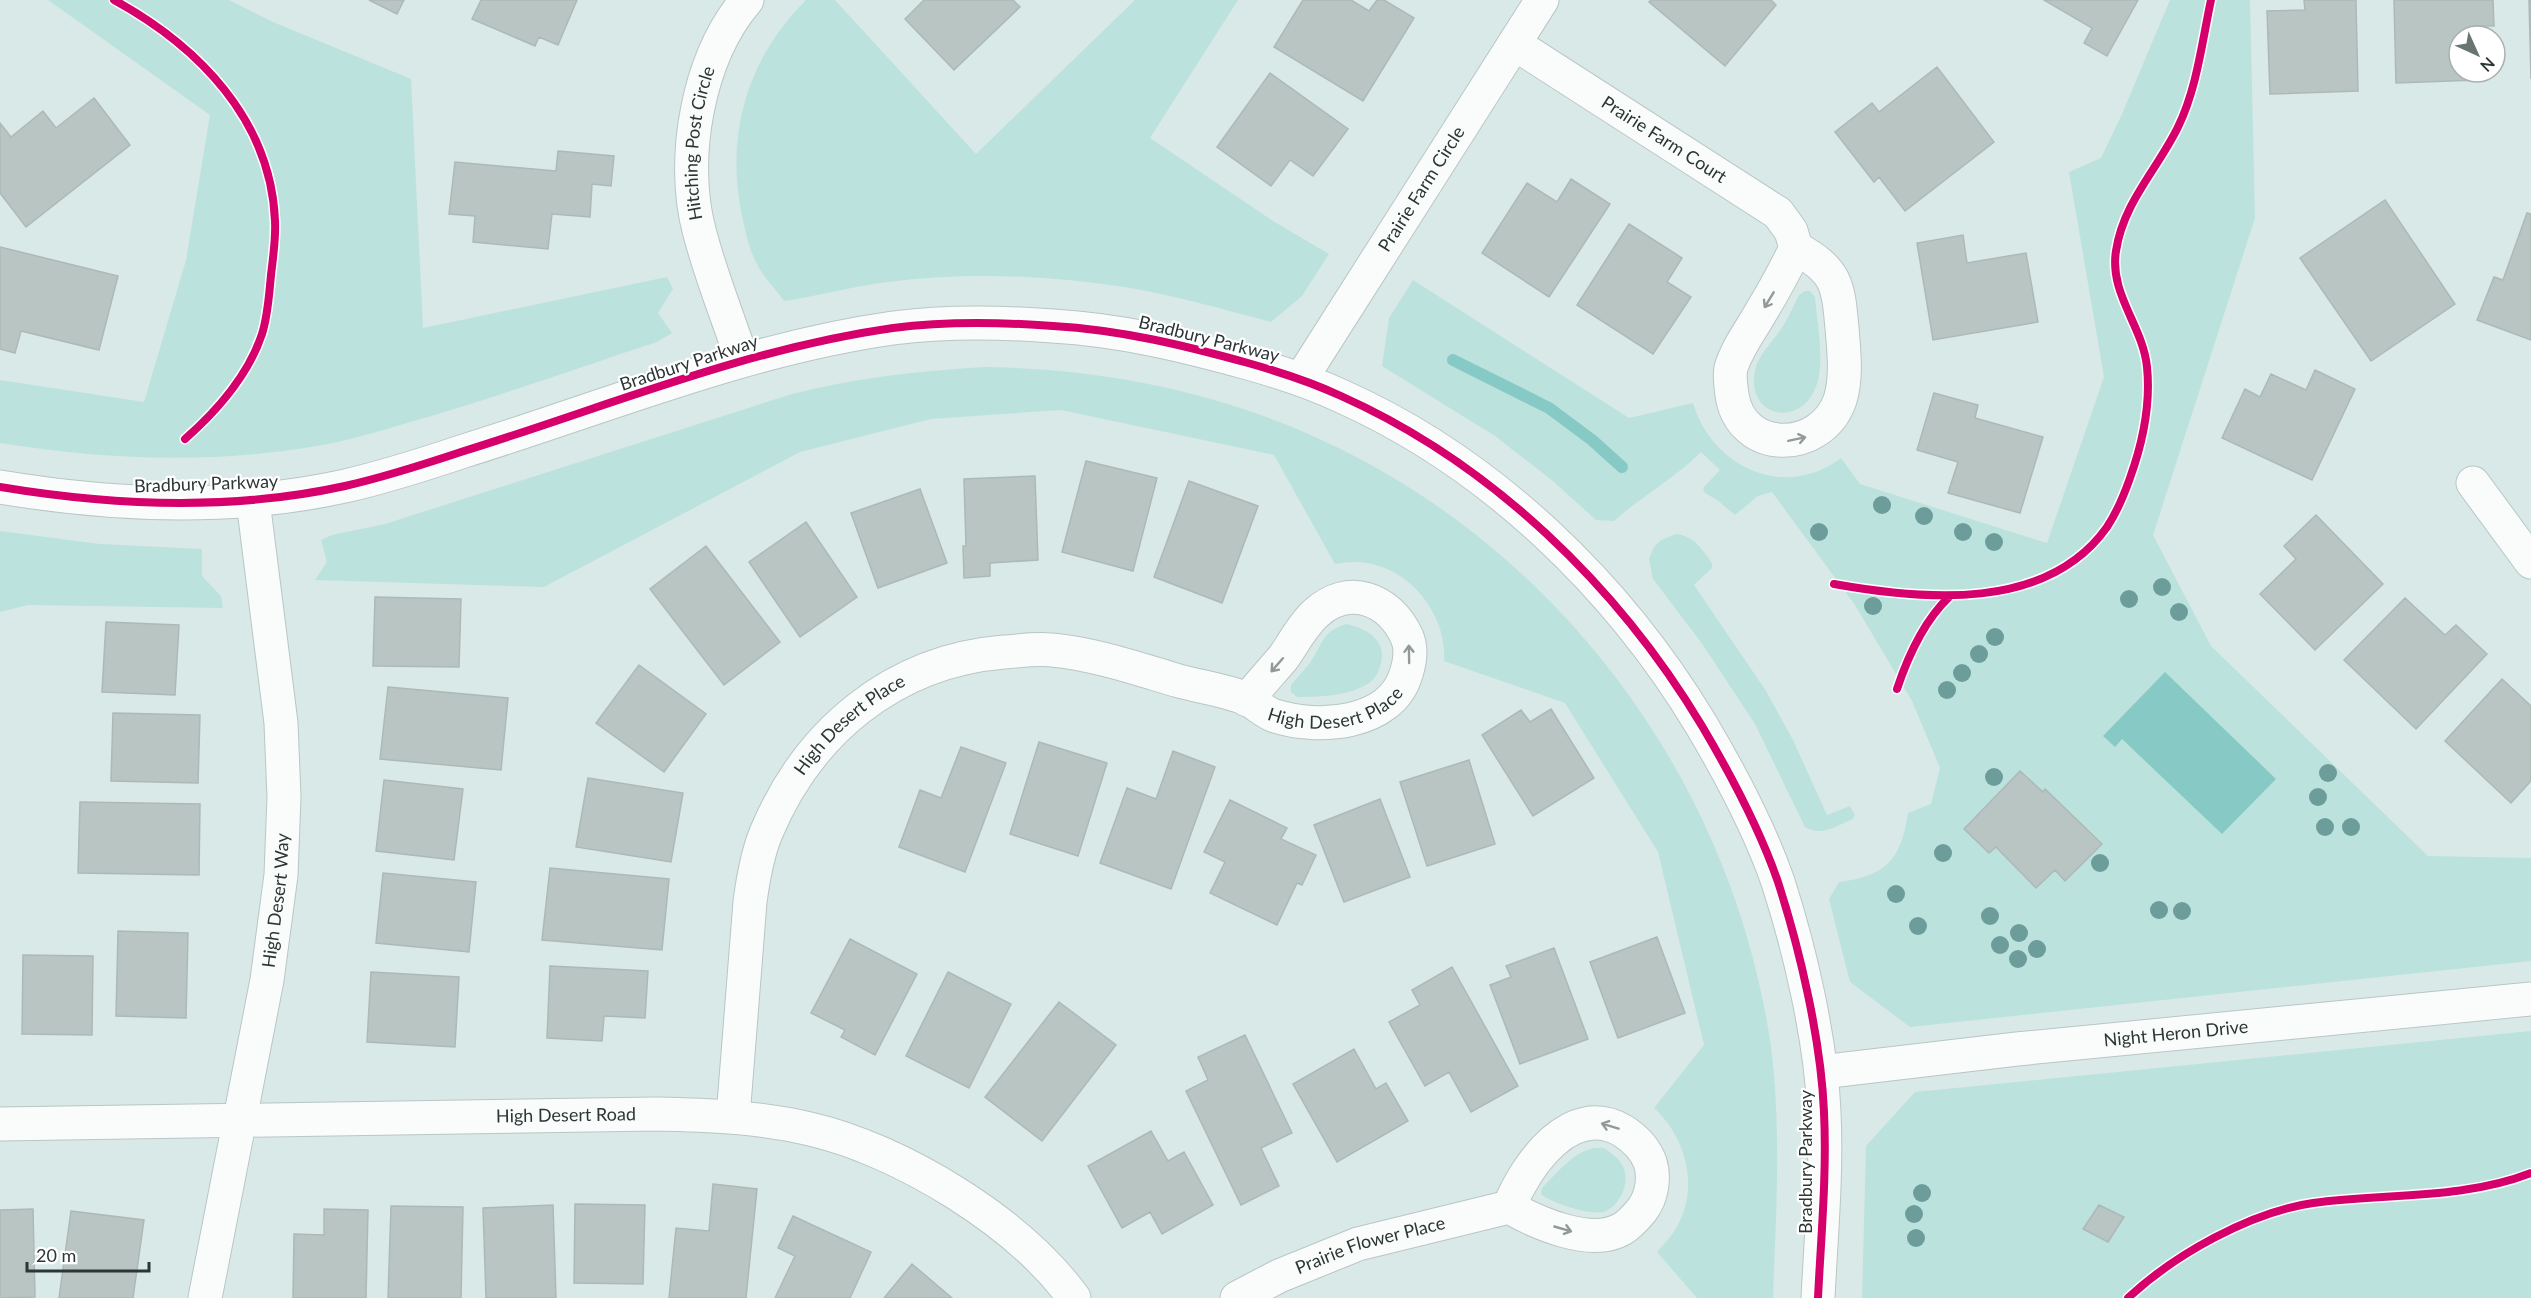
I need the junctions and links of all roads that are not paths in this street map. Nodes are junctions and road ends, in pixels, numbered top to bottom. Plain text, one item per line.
1 (747, 0) edge
2 (1542, 0) edge
3 (1515, 44) junction
4 (1796, 248) junction
5 (742, 360) junction
6 (1301, 379) junction
7 (2473, 483) dead end
8 (0, 487) edge
9 (253, 501) junction
10 (2531, 561) edge
11 (1248, 699) junction
12 (2531, 999) edge
13 (1821, 1072) junction
14 (732, 1117) junction
15 (239, 1121) junction
16 (0, 1124) edge
17 (1509, 1207) dead end
18 (205, 1298) edge
19 (1074, 1298) edge
20 (1237, 1298) edge
21 (1818, 1298) edge

1 - 5 street, Hitching Post Circle
2 - 3 street, Prairie Farm Circle
3 - 4 street, Prairie Farm Court
3 - 6 street, Prairie Farm Circle
4 -> 4 street
5 - 6 street, Bradbury Parkway
5 - 9 street, Bradbury Parkway
6 - 13 street, Bradbury Parkway
7 - 10 street
8 - 9 street, Bradbury Parkway
9 - 15 street, High Desert Way
11 -> 11 street, High Desert Place
11 - 14 street, High Desert Place
12 - 13 street, Night Heron Drive
13 - 21 street, Bradbury Parkway
14 - 15 street, High Desert Road
14 - 19 street, High Desert Road
15 - 16 street, High Desert Road
15 - 18 street, High Desert Way
17 - 20 street, Prairie Flower Place

